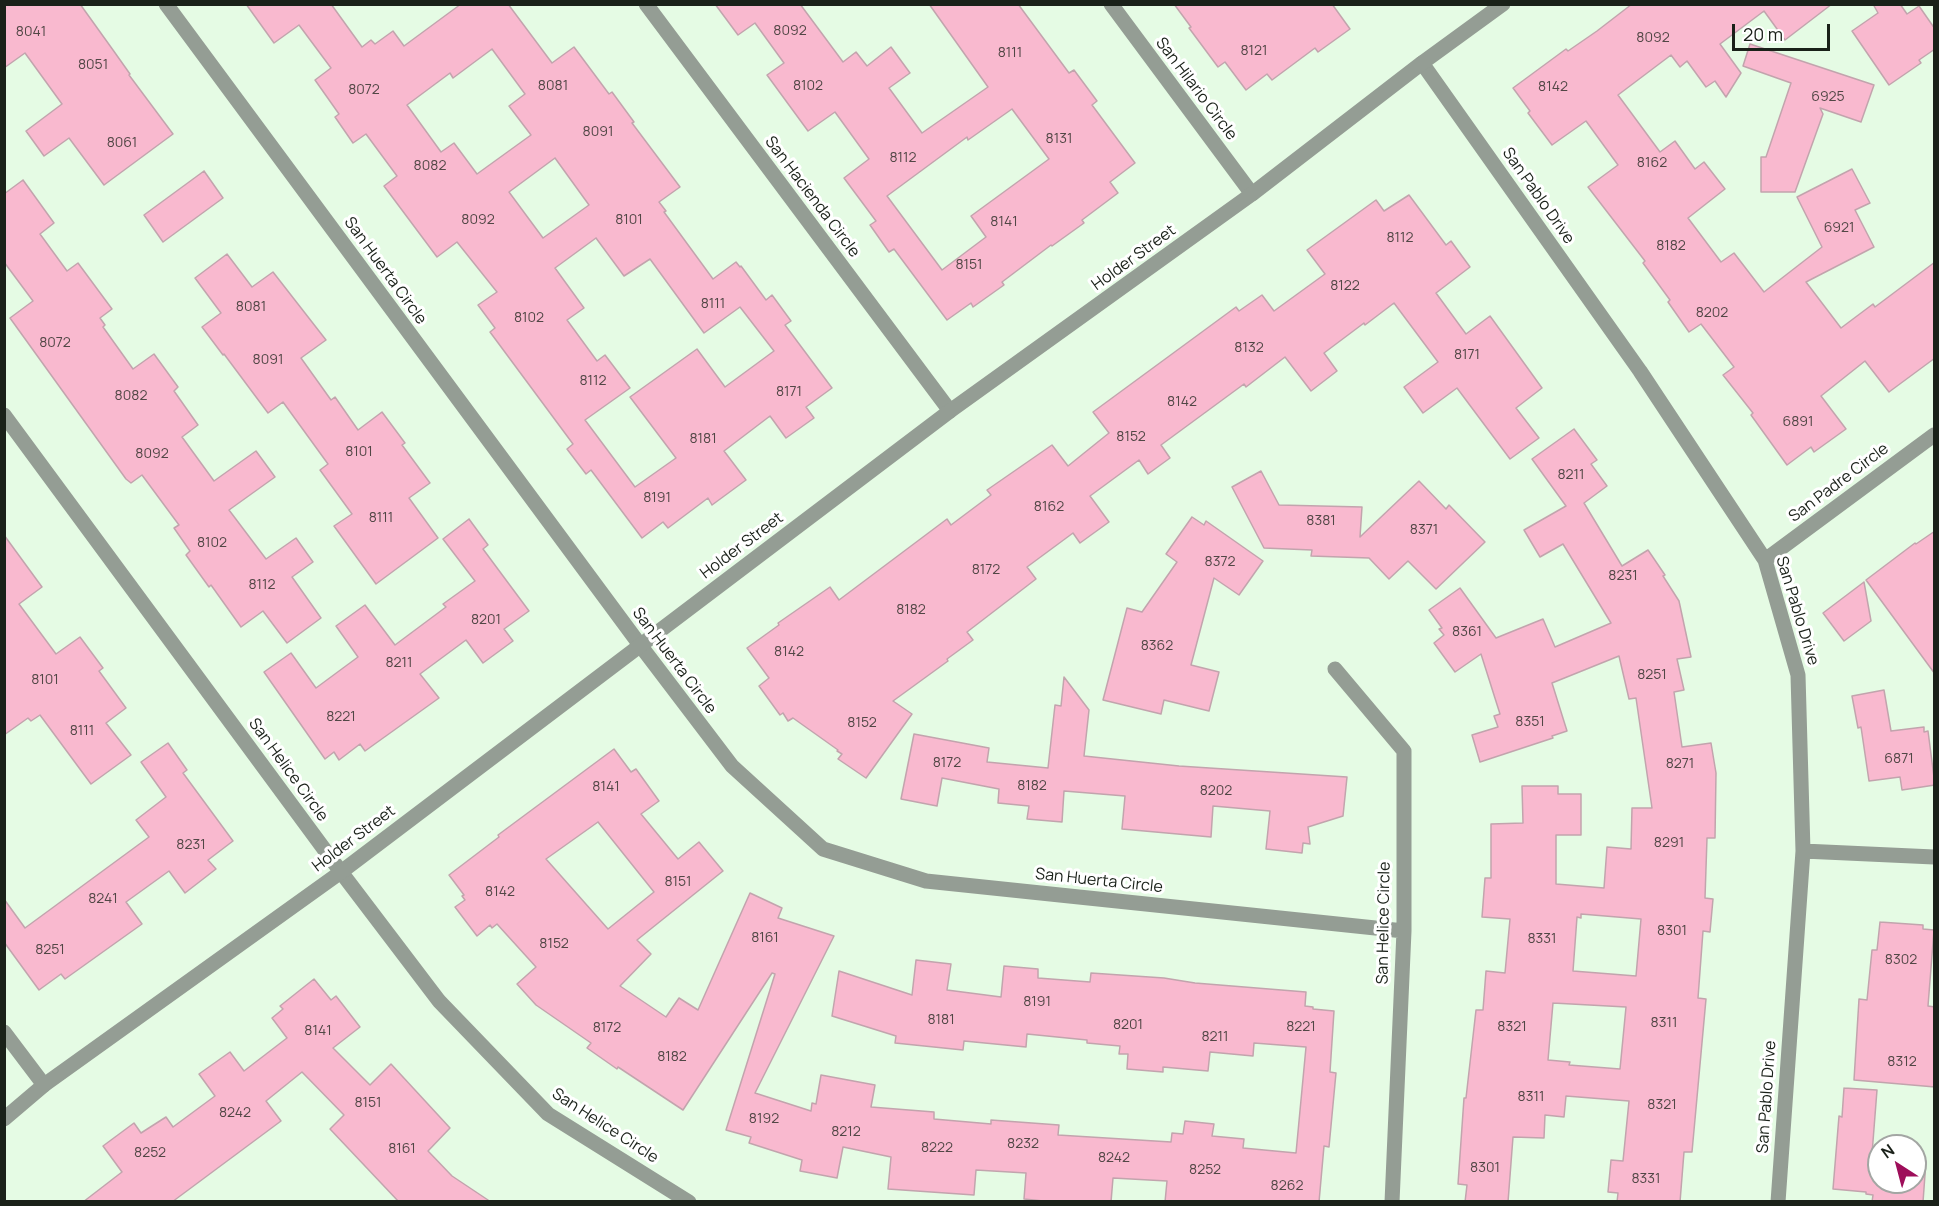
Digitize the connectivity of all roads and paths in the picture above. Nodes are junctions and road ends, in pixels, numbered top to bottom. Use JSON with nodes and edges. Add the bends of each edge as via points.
{"nodes":[{"id":1,"x":166,"y":4,"type":"edge"},
{"id":2,"x":646,"y":4,"type":"edge"},
{"id":3,"x":1111,"y":4,"type":"edge"},
{"id":4,"x":1503,"y":4,"type":"edge"},
{"id":5,"x":1422,"y":63,"type":"junction"},
{"id":6,"x":1252,"y":194,"type":"junction"},
{"id":7,"x":950,"y":411,"type":"junction"},
{"id":8,"x":4,"y":414,"type":"edge"},
{"id":9,"x":1935,"y":435,"type":"edge"},
{"id":10,"x":1765,"y":560,"type":"junction"},
{"id":11,"x":640,"y":645,"type":"junction"},
{"id":12,"x":1335,"y":669,"type":"dead end"},
{"id":13,"x":1803,"y":851,"type":"junction"},
{"id":14,"x":1935,"y":857,"type":"edge"},
{"id":15,"x":341,"y":872,"type":"junction"},
{"id":16,"x":1404,"y":931,"type":"junction"},
{"id":17,"x":4,"y":1032,"type":"edge"},
{"id":18,"x":44,"y":1084,"type":"junction"},
{"id":19,"x":4,"y":1119,"type":"edge"},
{"id":20,"x":689,"y":1202,"type":"edge"},
{"id":21,"x":1392,"y":1202,"type":"edge"},
{"id":22,"x":1778,"y":1202,"type":"edge"}],
"edges":[{"from":1,"to":11,"type":"street","name":"San Huerta Circle"},
{"from":2,"to":7,"type":"street","name":"San Hacienda Circle"},
{"from":3,"to":6,"type":"street","name":"San Hilario Circle"},
{"from":4,"to":5,"type":"street","name":"Holder Street"},
{"from":5,"to":6,"type":"street","name":"Holder Street"},
{"from":5,"to":10,"type":"street","name":"San Pablo Drive","via":[[1640,371]]},
{"from":6,"to":7,"type":"street","name":"Holder Street"},
{"from":7,"to":11,"type":"street","name":"Holder Street"},
{"from":8,"to":15,"type":"street","name":"San Helice Circle"},
{"from":9,"to":10,"type":"street","name":"San Padre Circle"},
{"from":10,"to":13,"type":"street","name":"San Pablo Drive","via":[[1798,675]]},
{"from":11,"to":15,"type":"street","name":"Holder Street"},
{"from":11,"to":16,"type":"street","name":"San Huerta Circle","via":[[732,766],[823,849],[926,881]]},
{"from":12,"to":16,"type":"street","name":"San Helice Circle","via":[[1404,751]]},
{"from":13,"to":14,"type":"street"},
{"from":13,"to":22,"type":"street","name":"San Pablo Drive"},
{"from":15,"to":18,"type":"street","name":"Holder Street"},
{"from":15,"to":20,"type":"street","name":"San Helice Circle","via":[[439,1001],[548,1114]]},
{"from":16,"to":21,"type":"street","name":"San Helice Circle"},
{"from":17,"to":18,"type":"street"},
{"from":18,"to":19,"type":"street","name":"Holder Street"}]}
